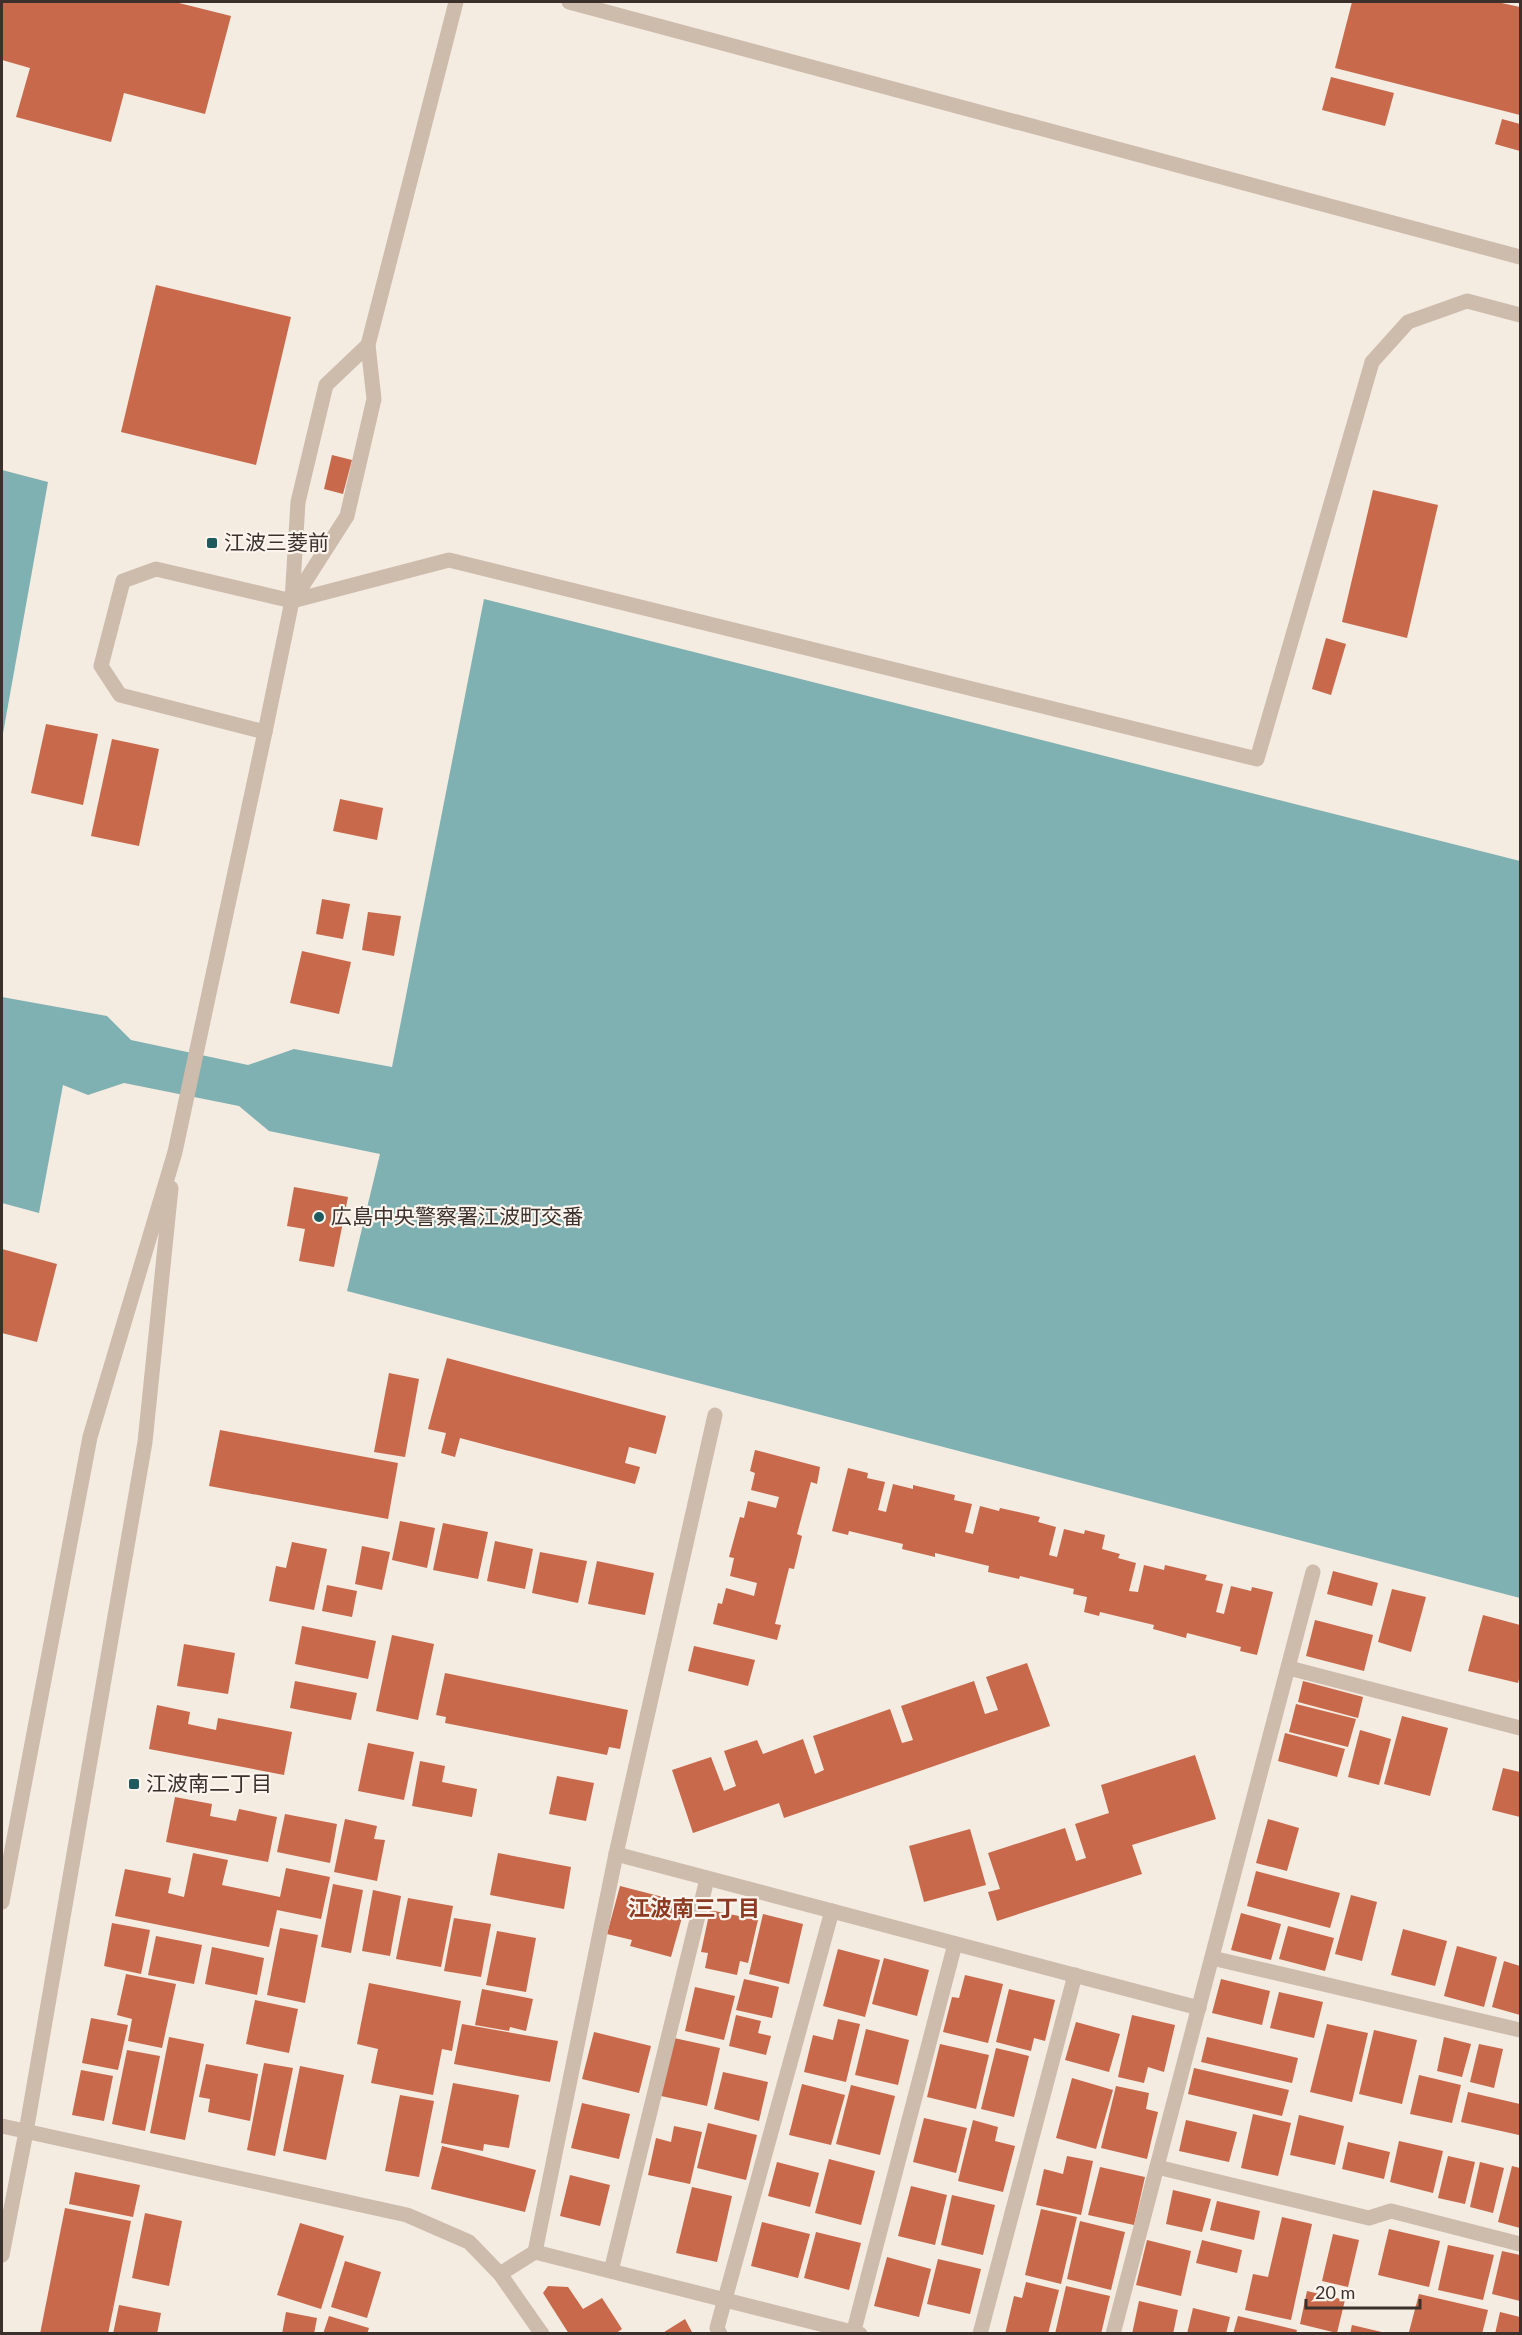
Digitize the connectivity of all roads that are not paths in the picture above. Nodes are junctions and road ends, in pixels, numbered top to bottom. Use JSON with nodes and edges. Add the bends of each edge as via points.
{"nodes":[{"id":1,"x":456,"y":2,"type":"edge"},
{"id":2,"x":569,"y":2,"type":"edge"},
{"id":3,"x":1521,"y":257,"type":"edge"},
{"id":4,"x":1521,"y":315,"type":"edge"},
{"id":5,"x":368,"y":345,"type":"junction"},
{"id":6,"x":292,"y":601,"type":"junction"},
{"id":7,"x":265,"y":732,"type":"junction"},
{"id":8,"x":175,"y":1152,"type":"junction"},
{"id":9,"x":716,"y":1415,"type":"dead end"},
{"id":10,"x":1313,"y":1572,"type":"dead end"},
{"id":11,"x":1288,"y":1668,"type":"junction"},
{"id":12,"x":1521,"y":1728,"type":"edge"},
{"id":13,"x":615,"y":1854,"type":"junction"},
{"id":14,"x":707,"y":1878,"type":"junction"},
{"id":15,"x":2,"y":1902,"type":"edge"},
{"id":16,"x":831,"y":1911,"type":"junction"},
{"id":17,"x":955,"y":1944,"type":"junction"},
{"id":18,"x":1212,"y":1958,"type":"junction"},
{"id":19,"x":1075,"y":1975,"type":"junction"},
{"id":20,"x":1198,"y":2008,"type":"junction"},
{"id":21,"x":1521,"y":2030,"type":"edge"},
{"id":22,"x":2,"y":2126,"type":"edge"},
{"id":23,"x":26,"y":2132,"type":"junction"},
{"id":24,"x":1157,"y":2167,"type":"junction"},
{"id":25,"x":1521,"y":2244,"type":"edge"},
{"id":26,"x":535,"y":2252,"type":"junction"},
{"id":27,"x":2,"y":2255,"type":"edge"},
{"id":28,"x":611,"y":2271,"type":"junction"},
{"id":29,"x":500,"y":2274,"type":"junction"},
{"id":30,"x":725,"y":2299,"type":"junction"},
{"id":31,"x":855,"y":2333,"type":"edge"},
{"id":32,"x":542,"y":2334,"type":"edge"},
{"id":33,"x":720,"y":2334,"type":"edge"},
{"id":34,"x":980,"y":2334,"type":"edge"},
{"id":35,"x":1113,"y":2334,"type":"edge"}],
"edges":[{"from":1,"to":5,"type":"street"},
{"from":2,"to":3,"type":"street"},
{"from":4,"to":6,"type":"street","via":[[1467,302],[1408,322],[1372,362],[1257,759],[449,560]]},
{"from":5,"to":6,"type":"street","via":[[374,399],[346,516]]},
{"from":5,"to":6,"type":"street","via":[[326,385],[298,502]]},
{"from":6,"to":7,"type":"street"},
{"from":6,"to":7,"type":"street","via":[[156,569],[123,581],[101,666],[120,695]]},
{"from":7,"to":8,"type":"street"},
{"from":8,"to":15,"type":"street","via":[[90,1437]]},
{"from":8,"to":23,"type":"street","via":[[145,1442]]},
{"from":9,"to":13,"type":"street"},
{"from":10,"to":11,"type":"street"},
{"from":11,"to":12,"type":"street"},
{"from":11,"to":18,"type":"street"},
{"from":13,"to":14,"type":"street"},
{"from":13,"to":26,"type":"street"},
{"from":14,"to":16,"type":"street"},
{"from":14,"to":28,"type":"street"},
{"from":16,"to":17,"type":"street"},
{"from":16,"to":30,"type":"street"},
{"from":17,"to":19,"type":"street"},
{"from":17,"to":31,"type":"street"},
{"from":18,"to":20,"type":"street"},
{"from":18,"to":21,"type":"street"},
{"from":19,"to":20,"type":"street"},
{"from":19,"to":34,"type":"street"},
{"from":20,"to":24,"type":"street"},
{"from":22,"to":23,"type":"street"},
{"from":23,"to":27,"type":"street"},
{"from":23,"to":29,"type":"street","via":[[407,2216],[469,2242]]},
{"from":24,"to":25,"type":"street","via":[[1369,2218],[1391,2211]]},
{"from":24,"to":35,"type":"street"},
{"from":26,"to":28,"type":"street"},
{"from":26,"to":29,"type":"street"},
{"from":28,"to":30,"type":"street"},
{"from":29,"to":32,"type":"street"},
{"from":30,"to":31,"type":"street"},
{"from":30,"to":33,"type":"street","via":[[717,2328]]}]}
